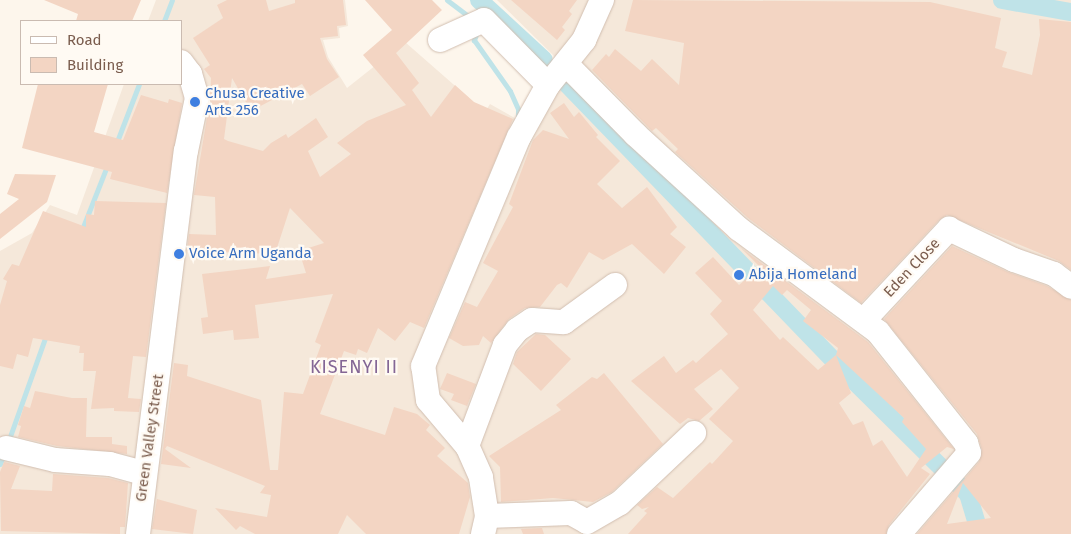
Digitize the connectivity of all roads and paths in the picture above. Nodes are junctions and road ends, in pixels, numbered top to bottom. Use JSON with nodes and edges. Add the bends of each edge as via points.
{"nodes":[{"id":1,"x":602,"y":0,"type":"edge"},
{"id":2,"x":440,"y":40,"type":"dead end"},
{"id":3,"x":182,"y":63,"type":"edge"},
{"id":4,"x":567,"y":65,"type":"junction"},
{"id":5,"x":548,"y":85,"type":"junction"},
{"id":6,"x":614,"y":285,"type":"dead end"},
{"id":7,"x":1071,"y":287,"type":"edge"},
{"id":8,"x":864,"y":320,"type":"junction"},
{"id":9,"x":694,"y":433,"type":"dead end"},
{"id":10,"x":467,"y":446,"type":"junction"},
{"id":11,"x":6,"y":448,"type":"dead end"},
{"id":12,"x":143,"y":473,"type":"junction"},
{"id":13,"x":485,"y":525,"type":"edge"},
{"id":14,"x":138,"y":534,"type":"edge"},
{"id":15,"x":899,"y":534,"type":"edge"}],
"edges":[{"from":1,"to":4,"type":"street","via":[[584,40]]},
{"from":2,"to":5,"type":"street","via":[[476,24]]},
{"from":3,"to":12,"type":"street","name":"Green Valley Street","via":[[190,74],[197,98],[186,151]]},
{"from":4,"to":5,"type":"street"},
{"from":4,"to":8,"type":"street","via":[[636,135],[739,229]]},
{"from":5,"to":10,"type":"street","via":[[519,137],[424,366],[428,400]]},
{"from":6,"to":10,"type":"street","via":[[564,322],[532,320],[517,330],[505,345]]},
{"from":7,"to":8,"type":"street","name":"Eden Close","via":[[1054,274],[1014,260],[948,229]]},
{"from":8,"to":15,"type":"street","via":[[878,332],[966,442],[969,453]]},
{"from":9,"to":13,"type":"street","via":[[620,504],[587,522],[571,513]]},
{"from":10,"to":13,"type":"street","via":[[481,477]]},
{"from":11,"to":12,"type":"street","via":[[39,457],[110,464]]},
{"from":12,"to":14,"type":"street","name":"Green Valley Street"}]}
